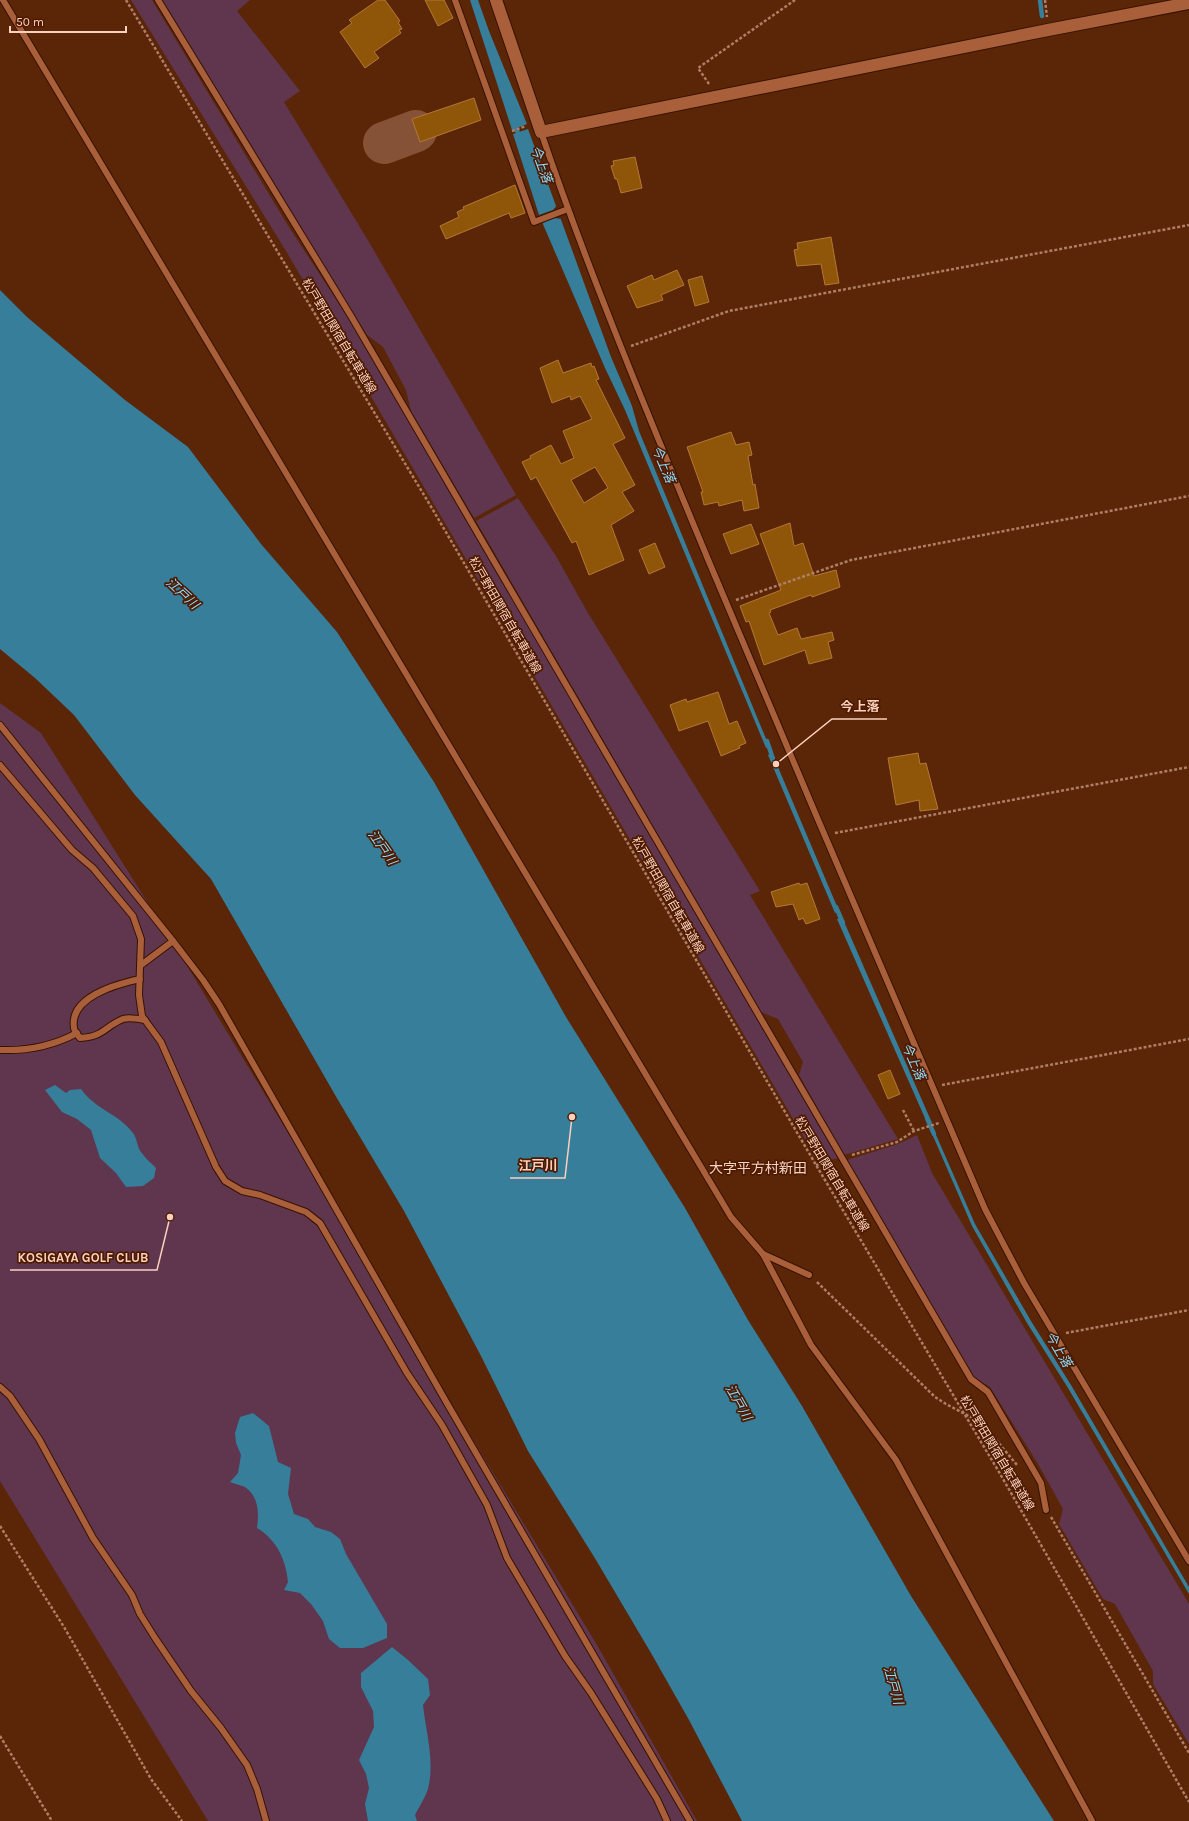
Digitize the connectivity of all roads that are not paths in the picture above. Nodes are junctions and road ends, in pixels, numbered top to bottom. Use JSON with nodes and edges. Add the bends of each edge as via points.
{"nodes":[{"id":1,"x":3,"y":0,"type":"edge"},
{"id":2,"x":158,"y":0,"type":"edge"},
{"id":3,"x":455,"y":0,"type":"edge"},
{"id":4,"x":496,"y":0,"type":"edge"},
{"id":5,"x":1189,"y":3,"type":"edge"},
{"id":6,"x":540,"y":127,"type":"junction"},
{"id":7,"x":566,"y":210,"type":"junction"},
{"id":8,"x":0,"y":725,"type":"edge"},
{"id":9,"x":0,"y":765,"type":"edge"},
{"id":10,"x":173,"y":941,"type":"junction"},
{"id":11,"x":141,"y":965,"type":"junction"},
{"id":12,"x":140,"y":979,"type":"junction"},
{"id":13,"x":145,"y":1020,"type":"junction"},
{"id":14,"x":77,"y":1034,"type":"junction"},
{"id":15,"x":0,"y":1050,"type":"edge"},
{"id":16,"x":763,"y":1254,"type":"junction"},
{"id":17,"x":809,"y":1275,"type":"road end"},
{"id":18,"x":0,"y":1387,"type":"edge"},
{"id":19,"x":1046,"y":1510,"type":"road end"},
{"id":20,"x":1189,"y":1561,"type":"edge"},
{"id":21,"x":266,"y":1821,"type":"edge"},
{"id":22,"x":667,"y":1821,"type":"edge"},
{"id":23,"x":690,"y":1821,"type":"edge"},
{"id":24,"x":1092,"y":1821,"type":"edge"}],
"edges":[{"from":1,"to":16,"type":"lane","via":[[731,1217]]},
{"from":2,"to":19,"type":"lane","via":[[355,322],[970,1379],[988,1392],[1041,1484]]},
{"from":3,"to":7,"type":"lane","via":[[534,222]]},
{"from":4,"to":6,"type":"street"},
{"from":5,"to":6,"type":"street","via":[[716,96]]},
{"from":6,"to":7,"type":"lane"},
{"from":7,"to":20,"type":"lane","via":[[726,603],[997,1234]]},
{"from":8,"to":10,"type":"lane"},
{"from":9,"to":11,"type":"lane","via":[[72,850],[92,868],[133,916],[141,939]]},
{"from":10,"to":11,"type":"lane"},
{"from":10,"to":23,"type":"lane","via":[[219,1004]]},
{"from":11,"to":12,"type":"lane"},
{"from":12,"to":13,"type":"lane","via":[[139,995]]},
{"from":12,"to":14,"type":"lane","via":[[118,984],[86,998],[74,1016],[74,1029]]},
{"from":13,"to":14,"type":"lane","via":[[124,1019],[92,1038],[80,1038]]},
{"from":13,"to":22,"type":"lane","via":[[161,1042],[216,1166],[226,1181],[242,1191],[306,1212],[320,1222],[487,1504],[507,1558],[565,1656],[657,1799]]},
{"from":14,"to":15,"type":"lane","via":[[61,1042],[39,1047]]},
{"from":16,"to":17,"type":"lane"},
{"from":16,"to":24,"type":"lane","via":[[812,1345],[896,1460]]},
{"from":18,"to":21,"type":"lane","via":[[10,1396],[39,1439],[93,1538],[132,1595],[140,1614],[160,1645],[247,1765]]}]}
